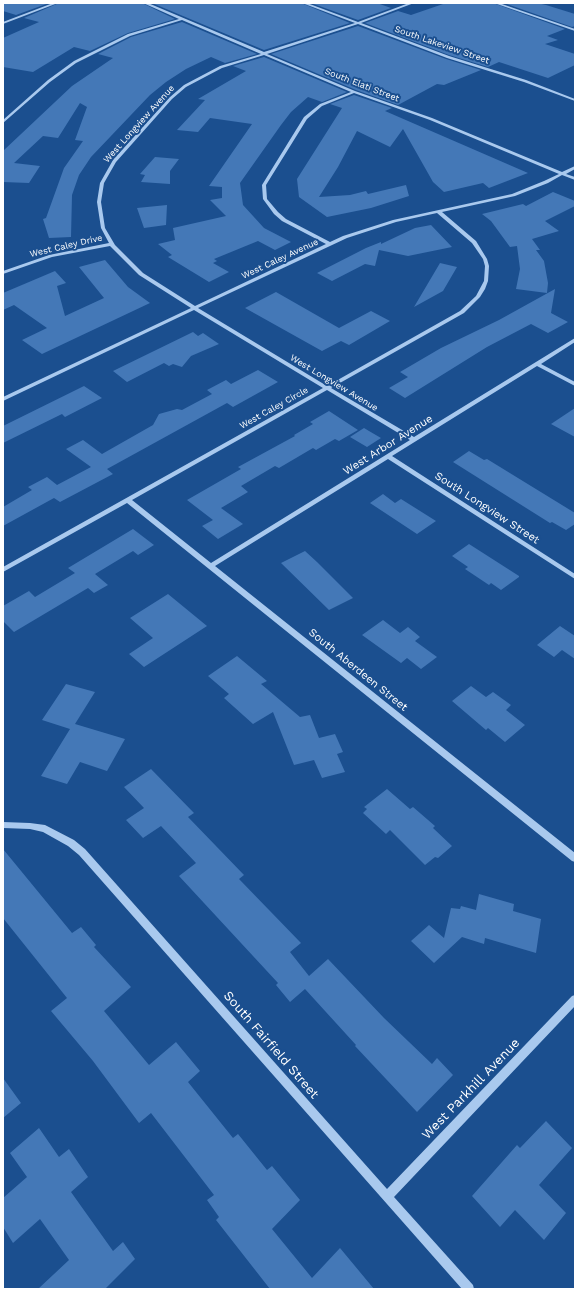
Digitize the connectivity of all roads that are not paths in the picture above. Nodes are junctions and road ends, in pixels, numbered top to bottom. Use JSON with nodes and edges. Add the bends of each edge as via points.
{"nodes":[{"id":1,"x":56,"y":3,"type":"edge"},
{"id":2,"x":145,"y":3,"type":"edge"},
{"id":3,"x":304,"y":3,"type":"edge"},
{"id":4,"x":412,"y":3,"type":"edge"},
{"id":5,"x":496,"y":3,"type":"edge"},
{"id":6,"x":181,"y":19,"type":"junction"},
{"id":7,"x":3,"y":23,"type":"edge"},
{"id":8,"x":358,"y":24,"type":"junction"},
{"id":9,"x":575,"y":30,"type":"edge"},
{"id":10,"x":262,"y":54,"type":"junction"},
{"id":11,"x":354,"y":92,"type":"junction"},
{"id":12,"x":575,"y":100,"type":"edge"},
{"id":13,"x":3,"y":122,"type":"edge"},
{"id":14,"x":575,"y":167,"type":"edge"},
{"id":15,"x":561,"y":174,"type":"junction"},
{"id":16,"x":575,"y":180,"type":"edge"},
{"id":17,"x":439,"y":212,"type":"junction"},
{"id":18,"x":111,"y":244,"type":"junction"},
{"id":19,"x":329,"y":244,"type":"junction"},
{"id":20,"x":3,"y":273,"type":"edge"},
{"id":21,"x":194,"y":308,"type":"junction"},
{"id":22,"x":575,"y":340,"type":"edge"},
{"id":23,"x":537,"y":364,"type":"junction"},
{"id":24,"x":575,"y":384,"type":"edge"},
{"id":25,"x":328,"y":388,"type":"junction"},
{"id":26,"x":3,"y":399,"type":"edge"},
{"id":27,"x":414,"y":440,"type":"junction"},
{"id":28,"x":388,"y":456,"type":"junction"},
{"id":29,"x":128,"y":500,"type":"junction"},
{"id":30,"x":211,"y":566,"type":"junction"},
{"id":31,"x":3,"y":570,"type":"edge"},
{"id":32,"x":575,"y":577,"type":"edge"},
{"id":33,"x":3,"y":825,"type":"edge"},
{"id":34,"x":575,"y":858,"type":"edge"},
{"id":35,"x":575,"y":999,"type":"edge"},
{"id":36,"x":386,"y":1196,"type":"junction"},
{"id":37,"x":469,"y":1289,"type":"edge"}],
"edges":[{"from":1,"to":7,"type":"street"},
{"from":2,"to":6,"type":"street","name":"South Elati Street"},
{"from":3,"to":8,"type":"street","name":"South Lakeview Street"},
{"from":4,"to":8,"type":"street","name":"West Longview Avenue"},
{"from":5,"to":9,"type":"street"},
{"from":6,"to":10,"type":"street","name":"South Elati Street"},
{"from":6,"to":13,"type":"street","via":[[129,36],[75,62],[49,81]]},
{"from":8,"to":10,"type":"street","name":"West Longview Avenue"},
{"from":8,"to":12,"type":"street","name":"South Lakeview Street","via":[[448,57],[525,80]]},
{"from":10,"to":11,"type":"street","name":"South Elati Street"},
{"from":10,"to":18,"type":"street","name":"West Longview Avenue","via":[[221,66],[186,86],[171,98],[114,162],[102,183],[99,202],[103,228]]},
{"from":11,"to":15,"type":"street","name":"South Elati Street","via":[[431,119]]},
{"from":11,"to":19,"type":"street","via":[[321,105],[305,118],[264,185],[265,199],[271,209],[284,220]]},
{"from":14,"to":15,"type":"street","name":"West Caley Avenue"},
{"from":15,"to":16,"type":"street","name":"South Elati Street"},
{"from":15,"to":17,"type":"street","name":"West Caley Avenue","via":[[513,195]]},
{"from":17,"to":19,"type":"street","name":"West Caley Avenue","via":[[370,228]]},
{"from":17,"to":25,"type":"street","name":"West Caley Circle","via":[[474,242],[485,259],[486,281],[478,297],[462,312]]},
{"from":18,"to":20,"type":"street","name":"West Caley Drive","via":[[51,256]]},
{"from":18,"to":21,"type":"street","name":"West Longview Avenue","via":[[141,274]]},
{"from":19,"to":21,"type":"street","name":"West Caley Avenue"},
{"from":21,"to":25,"type":"street","name":"West Longview Avenue"},
{"from":21,"to":26,"type":"street","name":"West Caley Avenue"},
{"from":22,"to":23,"type":"street","name":"West Arbor Avenue"},
{"from":23,"to":24,"type":"street"},
{"from":23,"to":27,"type":"street","name":"West Arbor Avenue"},
{"from":25,"to":27,"type":"street","name":"West Longview Avenue"},
{"from":25,"to":29,"type":"street","name":"West Caley Circle"},
{"from":27,"to":28,"type":"street","name":"West Arbor Avenue"},
{"from":28,"to":30,"type":"street","name":"West Arbor Avenue"},
{"from":28,"to":32,"type":"street","name":"South Longview Street"},
{"from":29,"to":30,"type":"street","name":"South Aberdeen Street"},
{"from":29,"to":31,"type":"street","name":"West Caley Circle"},
{"from":30,"to":34,"type":"street","name":"South Aberdeen Street"},
{"from":33,"to":36,"type":"street","name":"South Fairfield Street","via":[[45,829],[82,852]]},
{"from":35,"to":36,"type":"street","name":"West Parkhill Avenue"},
{"from":36,"to":37,"type":"street","name":"South Fairfield Street"}]}
